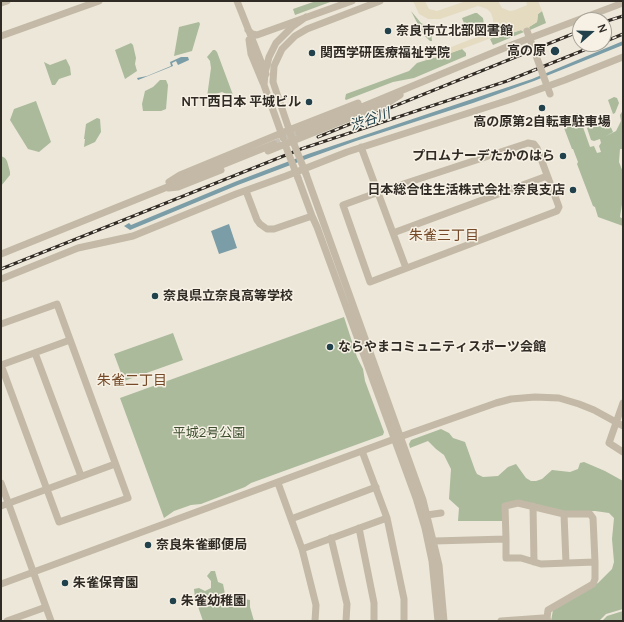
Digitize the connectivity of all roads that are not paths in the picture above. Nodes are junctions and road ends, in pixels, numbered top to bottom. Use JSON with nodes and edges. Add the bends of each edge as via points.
{"nodes":[{"id":1,"x":7,"y":1,"type":"edge"},
{"id":2,"x":76,"y":1,"type":"edge"},
{"id":3,"x":99,"y":1,"type":"edge"},
{"id":4,"x":237,"y":1,"type":"edge"},
{"id":5,"x":352,"y":1,"type":"edge"},
{"id":6,"x":380,"y":1,"type":"edge"},
{"id":7,"x":1,"y":3,"type":"edge"},
{"id":8,"x":623,"y":3,"type":"edge"},
{"id":9,"x":79,"y":8,"type":"junction"},
{"id":10,"x":306,"y":17,"type":"junction"},
{"id":11,"x":248,"y":30,"type":"junction"},
{"id":12,"x":527,"y":31,"type":"dead end"},
{"id":13,"x":1,"y":36,"type":"edge"},
{"id":14,"x":623,"y":56,"type":"edge"},
{"id":15,"x":274,"y":66,"type":"junction"},
{"id":16,"x":256,"y":67,"type":"junction"},
{"id":17,"x":265,"y":73,"type":"junction"},
{"id":18,"x":417,"y":84,"type":"junction"},
{"id":19,"x":274,"y":86,"type":"junction"},
{"id":20,"x":265,"y":89,"type":"junction"},
{"id":21,"x":550,"y":94,"type":"dead end"},
{"id":22,"x":289,"y":130,"type":"junction"},
{"id":23,"x":299,"y":133,"type":"tunnel mouth"},
{"id":24,"x":281,"y":134,"type":"junction"},
{"id":25,"x":294,"y":142,"type":"junction"},
{"id":26,"x":274,"y":144,"type":"tunnel mouth"},
{"id":27,"x":286,"y":146,"type":"junction"},
{"id":28,"x":361,"y":147,"type":"junction"},
{"id":29,"x":548,"y":176,"type":"junction"},
{"id":30,"x":161,"y":189,"type":"junction"},
{"id":31,"x":246,"y":191,"type":"junction"},
{"id":32,"x":379,"y":192,"type":"junction"},
{"id":33,"x":312,"y":216,"type":"junction"},
{"id":34,"x":393,"y":232,"type":"junction"},
{"id":35,"x":1,"y":254,"type":"edge"},
{"id":36,"x":406,"y":268,"type":"junction"},
{"id":37,"x":1,"y":279,"type":"edge"},
{"id":38,"x":1,"y":324,"type":"edge"},
{"id":39,"x":70,"y":340,"type":"junction"},
{"id":40,"x":35,"y":353,"type":"junction"},
{"id":41,"x":1,"y":365,"type":"edge"},
{"id":42,"x":623,"y":403,"type":"edge"},
{"id":43,"x":616,"y":422,"type":"junction"},
{"id":44,"x":623,"y":426,"type":"edge"},
{"id":45,"x":398,"y":438,"type":"junction"},
{"id":46,"x":362,"y":452,"type":"junction"},
{"id":47,"x":623,"y":452,"type":"edge"},
{"id":48,"x":115,"y":464,"type":"junction"},
{"id":49,"x":81,"y":476,"type":"junction"},
{"id":50,"x":1,"y":483,"type":"edge"},
{"id":51,"x":278,"y":483,"type":"junction"},
{"id":52,"x":376,"y":488,"type":"junction"},
{"id":53,"x":46,"y":489,"type":"junction"},
{"id":54,"x":8,"y":503,"type":"junction"},
{"id":55,"x":1,"y":506,"type":"edge"},
{"id":56,"x":533,"y":506,"type":"junction"},
{"id":57,"x":441,"y":513,"type":"dead end"},
{"id":58,"x":427,"y":514,"type":"junction"},
{"id":59,"x":564,"y":514,"type":"junction"},
{"id":60,"x":387,"y":518,"type":"junction"},
{"id":61,"x":291,"y":519,"type":"junction"},
{"id":62,"x":359,"y":528,"type":"junction"},
{"id":63,"x":331,"y":538,"type":"junction"},
{"id":64,"x":506,"y":539,"type":"junction"},
{"id":65,"x":434,"y":541,"type":"junction"},
{"id":66,"x":302,"y":549,"type":"junction"},
{"id":67,"x":534,"y":562,"type":"junction"},
{"id":68,"x":595,"y":562,"type":"junction"},
{"id":69,"x":566,"y":563,"type":"junction"},
{"id":70,"x":33,"y":572,"type":"junction"},
{"id":71,"x":1,"y":584,"type":"edge"},
{"id":72,"x":46,"y":607,"type":"junction"},
{"id":73,"x":18,"y":619,"type":"edge"},
{"id":74,"x":548,"y":620,"type":"edge"},
{"id":75,"x":7,"y":621,"type":"edge"},
{"id":76,"x":51,"y":621,"type":"edge"},
{"id":77,"x":316,"y":621,"type":"edge"},
{"id":78,"x":346,"y":621,"type":"edge"},
{"id":79,"x":374,"y":621,"type":"edge"},
{"id":80,"x":404,"y":621,"type":"edge"},
{"id":81,"x":438,"y":621,"type":"edge"},
{"id":82,"x":444,"y":621,"type":"edge"},
{"id":83,"x":501,"y":621,"type":"edge"},
{"id":84,"x":512,"y":621,"type":"edge"}],
"edges":[{"from":1,"to":7,"type":"street"},
{"from":2,"to":9,"type":"street"},
{"from":3,"to":9,"type":"street"},
{"from":4,"to":11,"type":"street"},
{"from":5,"to":10,"type":"street"},
{"from":6,"to":15,"type":"street","via":[[300,32],[287,42]]},
{"from":8,"to":18,"type":"street"},
{"from":9,"to":13,"type":"street"},
{"from":10,"to":11,"type":"street","via":[[257,35]]},
{"from":10,"to":17,"type":"street","via":[[279,40],[272,51]]},
{"from":11,"to":16,"type":"street","via":[[251,54]]},
{"from":11,"to":17,"type":"street"},
{"from":12,"to":21,"type":"street","bridge":true},
{"from":14,"to":28,"type":"street","via":[[519,96]]},
{"from":15,"to":17,"type":"street"},
{"from":15,"to":19,"type":"street"},
{"from":16,"to":17,"type":"street"},
{"from":16,"to":20,"type":"street"},
{"from":17,"to":19,"type":"street"},
{"from":17,"to":20,"type":"street"},
{"from":18,"to":22,"type":"street","via":[[388,92]]},
{"from":18,"to":23,"type":"street"},
{"from":18,"to":25,"type":"street","via":[[389,102]]},
{"from":19,"to":22,"type":"street"},
{"from":20,"to":24,"type":"street"},
{"from":22,"to":24,"type":"street"},
{"from":22,"to":25,"type":"street"},
{"from":24,"to":27,"type":"street"},
{"from":24,"to":30,"type":"street","via":[[180,175]]},
{"from":25,"to":27,"type":"street"},
{"from":25,"to":45,"type":"street","bridge":true},
{"from":26,"to":30,"type":"street"},
{"from":27,"to":30,"type":"street","via":[[178,187]]},
{"from":27,"to":33,"type":"street","bridge":true},
{"from":28,"to":31,"type":"street"},
{"from":28,"to":32,"type":"street"},
{"from":29,"to":32,"type":"street","via":[[537,148],[534,144],[528,143]]},
{"from":29,"to":34,"type":"street"},
{"from":29,"to":36,"type":"street","via":[[559,207],[556,212]]},
{"from":30,"to":35,"type":"street"},
{"from":31,"to":33,"type":"street","via":[[257,220],[267,229]]},
{"from":31,"to":37,"type":"street","via":[[133,236],[73,250]]},
{"from":32,"to":34,"type":"street"},
{"from":32,"to":36,"type":"street","via":[[343,205],[370,282]]},
{"from":33,"to":45,"type":"street"},
{"from":34,"to":36,"type":"street"},
{"from":38,"to":39,"type":"street","via":[[57,304]]},
{"from":39,"to":40,"type":"street"},
{"from":39,"to":48,"type":"street"},
{"from":40,"to":41,"type":"street"},
{"from":40,"to":49,"type":"street"},
{"from":41,"to":53,"type":"street"},
{"from":42,"to":43,"type":"street"},
{"from":43,"to":44,"type":"street"},
{"from":43,"to":45,"type":"street","via":[[579,404],[559,398],[524,397],[496,403]]},
{"from":43,"to":47,"type":"street","via":[[609,443]]},
{"from":45,"to":46,"type":"street"},
{"from":45,"to":58,"type":"street"},
{"from":45,"to":81,"type":"street","via":[[425,528],[432,561]]},
{"from":46,"to":51,"type":"street"},
{"from":46,"to":52,"type":"street"},
{"from":48,"to":49,"type":"street"},
{"from":48,"to":53,"type":"street","via":[[128,498],[59,522]]},
{"from":49,"to":53,"type":"street"},
{"from":50,"to":54,"type":"street"},
{"from":51,"to":61,"type":"street"},
{"from":51,"to":70,"type":"street"},
{"from":52,"to":60,"type":"street"},
{"from":52,"to":61,"type":"street"},
{"from":53,"to":54,"type":"street"},
{"from":54,"to":55,"type":"street"},
{"from":54,"to":70,"type":"street"},
{"from":56,"to":59,"type":"street"},
{"from":56,"to":64,"type":"street","via":[[518,503],[505,506]]},
{"from":56,"to":67,"type":"street"},
{"from":57,"to":58,"type":"street"},
{"from":58,"to":65,"type":"street"},
{"from":59,"to":68,"type":"street","via":[[590,514],[593,518]]},
{"from":59,"to":69,"type":"street"},
{"from":60,"to":62,"type":"street"},
{"from":60,"to":80,"type":"street","via":[[404,599]]},
{"from":61,"to":66,"type":"street"},
{"from":62,"to":63,"type":"street"},
{"from":62,"to":79,"type":"street","via":[[374,603]]},
{"from":63,"to":66,"type":"street"},
{"from":63,"to":78,"type":"street","via":[[347,604]]},
{"from":64,"to":65,"type":"street"},
{"from":64,"to":67,"type":"street","via":[[506,558],[521,558]]},
{"from":65,"to":82,"type":"street","via":[[440,571]]},
{"from":66,"to":77,"type":"street","via":[[316,605]]},
{"from":67,"to":69,"type":"street"},
{"from":68,"to":69,"type":"street"},
{"from":68,"to":74,"type":"street","via":[[596,580],[593,584],[548,610]]},
{"from":70,"to":71,"type":"street"},
{"from":70,"to":72,"type":"street"},
{"from":72,"to":73,"type":"street"},
{"from":72,"to":76,"type":"street"},
{"from":73,"to":75,"type":"street"},
{"from":74,"to":84,"type":"street"},
{"from":83,"to":84,"type":"street"}]}
